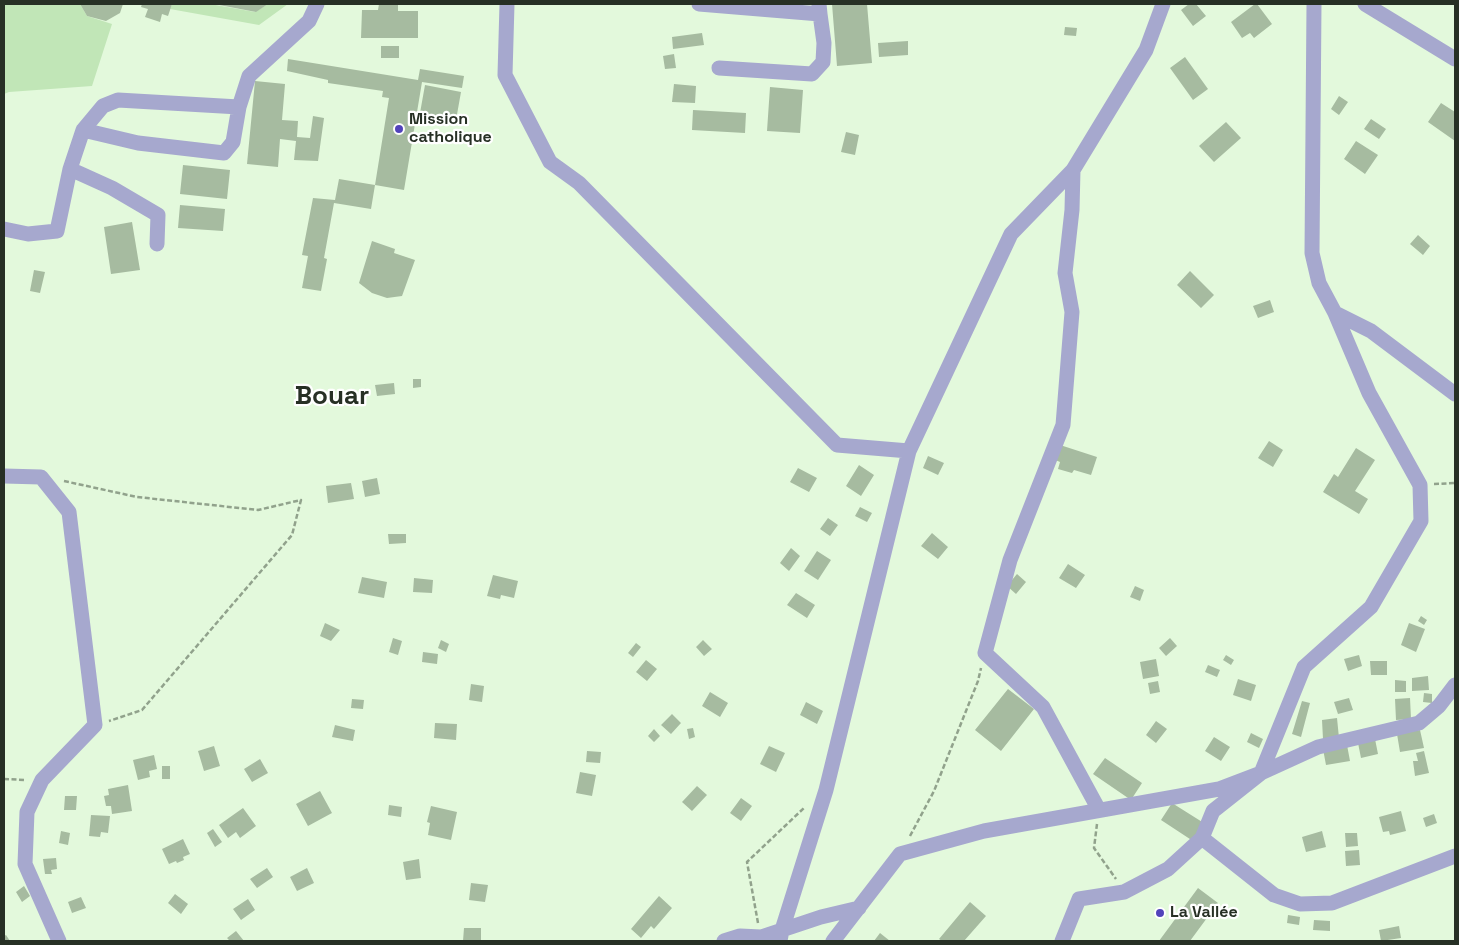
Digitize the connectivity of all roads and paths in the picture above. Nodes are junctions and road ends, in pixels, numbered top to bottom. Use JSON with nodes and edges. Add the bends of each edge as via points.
{"nodes":[{"id":1,"x":317,"y":4,"type":"edge"},
{"id":2,"x":507,"y":4,"type":"edge"},
{"id":3,"x":699,"y":4,"type":"edge"},
{"id":4,"x":1162,"y":4,"type":"edge"},
{"id":5,"x":1314,"y":4,"type":"edge"},
{"id":6,"x":1365,"y":4,"type":"edge"},
{"id":7,"x":820,"y":9,"type":"edge"},
{"id":8,"x":1455,"y":59,"type":"edge"},
{"id":9,"x":719,"y":68,"type":"dead end"},
{"id":10,"x":239,"y":107,"type":"junction"},
{"id":11,"x":83,"y":130,"type":"junction"},
{"id":12,"x":70,"y":169,"type":"junction"},
{"id":13,"x":1073,"y":170,"type":"junction"},
{"id":14,"x":4,"y":229,"type":"edge"},
{"id":15,"x":157,"y":244,"type":"dead end"},
{"id":16,"x":1335,"y":313,"type":"junction"},
{"id":17,"x":1455,"y":394,"type":"edge"},
{"id":18,"x":909,"y":451,"type":"junction"},
{"id":19,"x":4,"y":476,"type":"edge"},
{"id":20,"x":41,"y":476,"type":"junction"},
{"id":21,"x":1455,"y":483,"type":"edge"},
{"id":22,"x":1420,"y":485,"type":"junction"},
{"id":23,"x":985,"y":653,"type":"junction"},
{"id":24,"x":1455,"y":685,"type":"edge"},
{"id":25,"x":95,"y":725,"type":"junction"},
{"id":26,"x":1261,"y":773,"type":"junction"},
{"id":27,"x":807,"y":805,"type":"dead end"},
{"id":28,"x":1099,"y":810,"type":"junction"},
{"id":29,"x":1202,"y":838,"type":"junction"},
{"id":30,"x":900,"y":854,"type":"junction"},
{"id":31,"x":1455,"y":856,"type":"edge"},
{"id":32,"x":1124,"y":892,"type":"junction"},
{"id":33,"x":859,"y":908,"type":"junction"},
{"id":34,"x":781,"y":936,"type":"edge"},
{"id":35,"x":761,"y":938,"type":"junction"},
{"id":36,"x":59,"y":941,"type":"edge"},
{"id":37,"x":724,"y":941,"type":"edge"},
{"id":38,"x":833,"y":941,"type":"edge"},
{"id":39,"x":1062,"y":941,"type":"edge"}],
"edges":[{"from":1,"to":10,"type":"street","via":[[309,21],[249,76]]},
{"from":2,"to":18,"type":"street","via":[[505,76],[550,162],[578,183],[837,445]]},
{"from":3,"to":7,"type":"street"},
{"from":4,"to":13,"type":"street","via":[[1146,50]]},
{"from":5,"to":16,"type":"street","via":[[1312,252],[1319,283]]},
{"from":6,"to":8,"type":"street"},
{"from":7,"to":9,"type":"street","via":[[823,62],[812,74]]},
{"from":10,"to":11,"type":"street","via":[[118,100],[103,106]]},
{"from":10,"to":11,"type":"street","via":[[233,142],[224,153],[138,143]]},
{"from":11,"to":12,"type":"street"},
{"from":12,"to":14,"type":"street","via":[[57,231],[28,234]]},
{"from":12,"to":15,"type":"street","via":[[112,188],[158,215]]},
{"from":13,"to":18,"type":"street","via":[[1011,234]]},
{"from":13,"to":23,"type":"street","via":[[1065,273],[1072,312],[1063,425],[1010,560]]},
{"from":16,"to":17,"type":"street","via":[[1371,331]]},
{"from":16,"to":22,"type":"street","via":[[1369,393]]},
{"from":18,"to":34,"type":"street","via":[[826,790]]},
{"from":19,"to":20,"type":"street"},
{"from":20,"to":25,"type":"street","via":[[69,512]]},
{"from":20,"to":25,"type":"path","via":[[137,497],[258,510],[301,500],[292,535],[142,710]]},
{"from":21,"to":22,"type":"path"},
{"from":22,"to":26,"type":"street","via":[[1421,521],[1371,607],[1304,667]]},
{"from":23,"to":28,"type":"street","via":[[1043,707]]},
{"from":23,"to":30,"type":"path","via":[[978,681],[934,791]]},
{"from":24,"to":26,"type":"street","via":[[1439,706],[1419,723],[1318,747]]},
{"from":25,"to":36,"type":"street","via":[[42,780],[27,812],[25,864]]},
{"from":26,"to":28,"type":"street","via":[[1219,789]]},
{"from":26,"to":29,"type":"street","via":[[1213,811]]},
{"from":27,"to":35,"type":"path","via":[[748,862]]},
{"from":28,"to":30,"type":"street","via":[[984,831]]},
{"from":28,"to":32,"type":"path","via":[[1094,848]]},
{"from":29,"to":31,"type":"street","via":[[1274,895],[1300,904],[1332,903]]},
{"from":29,"to":32,"type":"street","via":[[1168,869]]},
{"from":30,"to":33,"type":"street"},
{"from":32,"to":39,"type":"street","via":[[1080,898]]},
{"from":33,"to":34,"type":"street","via":[[821,917]]},
{"from":33,"to":38,"type":"street"},
{"from":34,"to":35,"type":"street"},
{"from":35,"to":37,"type":"street","via":[[740,936]]}]}
